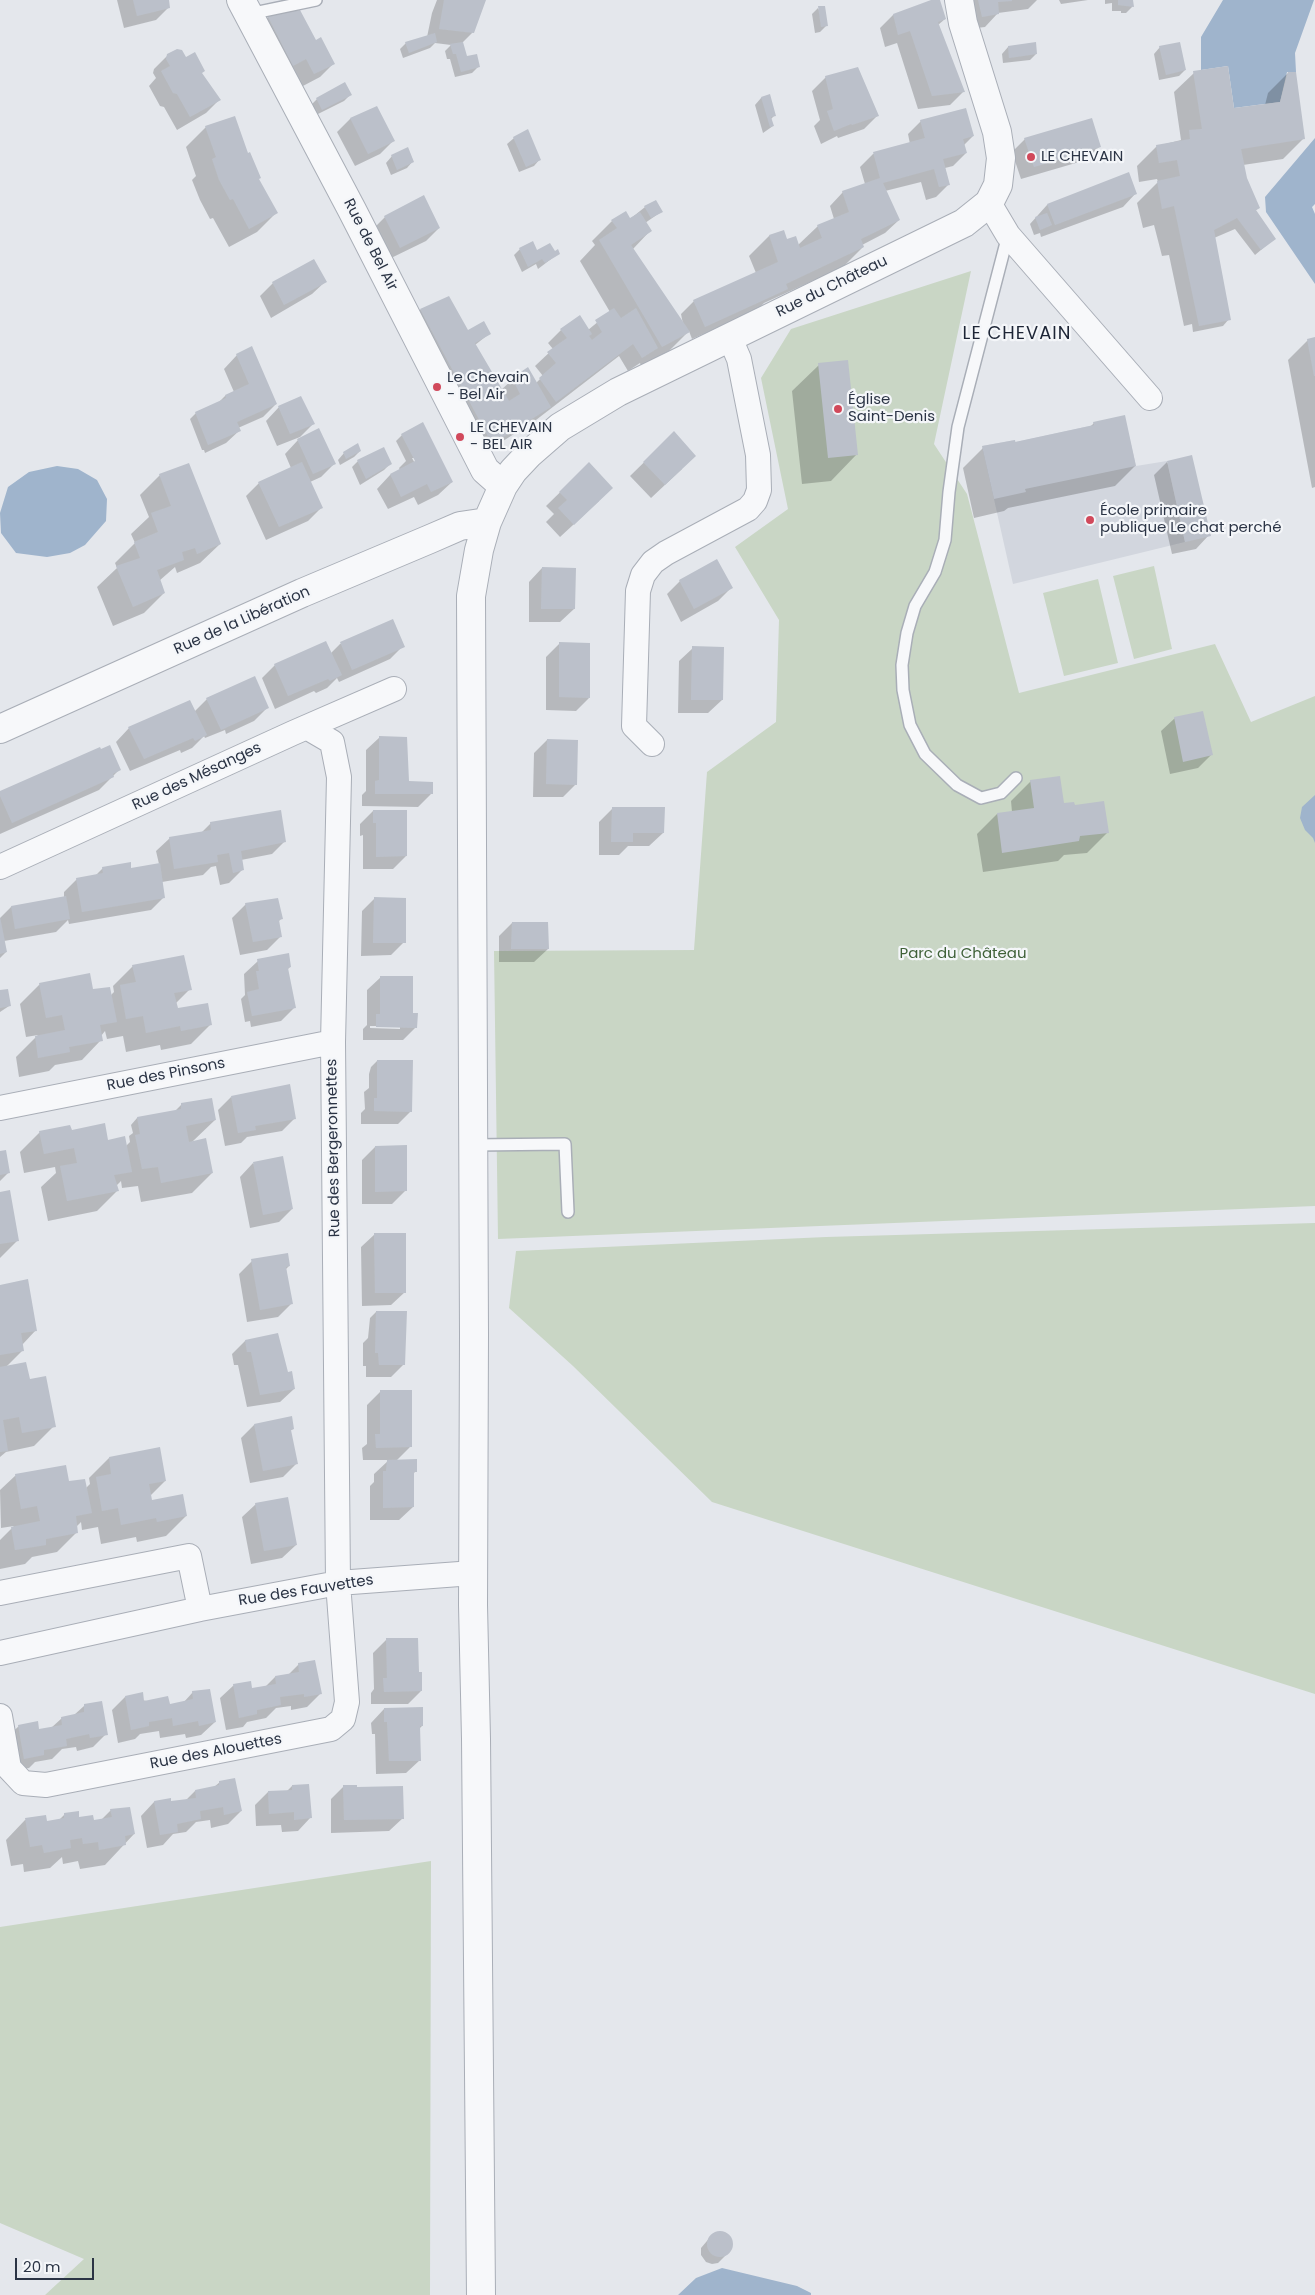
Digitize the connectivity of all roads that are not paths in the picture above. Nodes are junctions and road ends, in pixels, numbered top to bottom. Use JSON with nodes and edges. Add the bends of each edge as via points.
{"nodes":[{"id":1,"x":316,"y":0,"type":"edge"},
{"id":2,"x":959,"y":0,"type":"edge"},
{"id":3,"x":244,"y":7,"type":"edge"},
{"id":4,"x":989,"y":203,"type":"junction"},
{"id":5,"x":1008,"y":235,"type":"junction"},
{"id":6,"x":730,"y":338,"type":"junction"},
{"id":7,"x":1150,"y":398,"type":"dead end"},
{"id":8,"x":502,"y":486,"type":"junction"},
{"id":9,"x":487,"y":522,"type":"junction"},
{"id":10,"x":394,"y":689,"type":"dead end"},
{"id":11,"x":308,"y":728,"type":"junction"},
{"id":12,"x":0,"y":729,"type":"edge"},
{"id":13,"x":652,"y":744,"type":"dead end"},
{"id":14,"x":1016,"y":778,"type":"dead end"},
{"id":15,"x":0,"y":867,"type":"edge"},
{"id":16,"x":333,"y":1042,"type":"junction"},
{"id":17,"x":0,"y":1108,"type":"edge"},
{"id":18,"x":474,"y":1145,"type":"junction"},
{"id":19,"x":568,"y":1212,"type":"dead end"},
{"id":20,"x":473,"y":1573,"type":"junction"},
{"id":21,"x":338,"y":1584,"type":"junction"},
{"id":22,"x":0,"y":1593,"type":"edge"},
{"id":23,"x":200,"y":1609,"type":"junction"},
{"id":24,"x":0,"y":1653,"type":"edge"},
{"id":25,"x":0,"y":1716,"type":"edge"},
{"id":26,"x":480,"y":2295,"type":"edge"}],
"edges":[{"from":1,"to":3,"type":"lane"},
{"from":2,"to":4,"type":"street","name":"Rue du Château","via":[[996,132],[1000,158],[998,185]]},
{"from":3,"to":8,"type":"street","name":"Rue de Bel Air","via":[[485,470]]},
{"from":4,"to":5,"type":"street"},
{"from":4,"to":6,"type":"street","name":"Rue du Château","via":[[964,223]]},
{"from":5,"to":7,"type":"street"},
{"from":5,"to":14,"type":"lane","via":[[958,427],[945,540],[935,572],[915,606],[902,665],[910,725],[925,754],[957,786],[980,798],[1001,793]]},
{"from":6,"to":8,"type":"street","name":"Rue du Château","via":[[618,392],[560,427],[529,454]]},
{"from":6,"to":13,"type":"street","via":[[739,359],[756,445],[759,490],[748,509],[666,553],[643,575],[638,591],[634,726]]},
{"from":8,"to":9,"type":"street","name":"Rue du Château"},
{"from":9,"to":12,"type":"street","name":"Rue de la Libération","via":[[460,526],[412,546]]},
{"from":9,"to":18,"type":"street","name":"Rue du Château","via":[[472,596]]},
{"from":10,"to":11,"type":"street","name":"Rue des Mésanges"},
{"from":11,"to":15,"type":"street","name":"Rue des Mésanges"},
{"from":11,"to":16,"type":"street","name":"Rue des Bergeronnettes","via":[[332,742],[339,777]]},
{"from":16,"to":17,"type":"street","name":"Rue des Pinsons"},
{"from":16,"to":21,"type":"street","name":"Rue des Bergeronnettes"},
{"from":18,"to":19,"type":"lane","via":[[565,1144]]},
{"from":18,"to":20,"type":"street","name":"Rue du Château"},
{"from":20,"to":21,"type":"street","name":"Rue des Fauvettes"},
{"from":20,"to":26,"type":"street","name":"Rue du Château"},
{"from":21,"to":23,"type":"street","name":"Rue des Fauvettes"},
{"from":21,"to":25,"type":"street","name":"Rue des Alouettes","via":[[347,1702],[343,1719],[331,1729],[46,1785],[23,1783],[9,1768]]},
{"from":22,"to":23,"type":"street","via":[[189,1556]]},
{"from":23,"to":24,"type":"street","name":"Rue des Fauvettes"}]}
